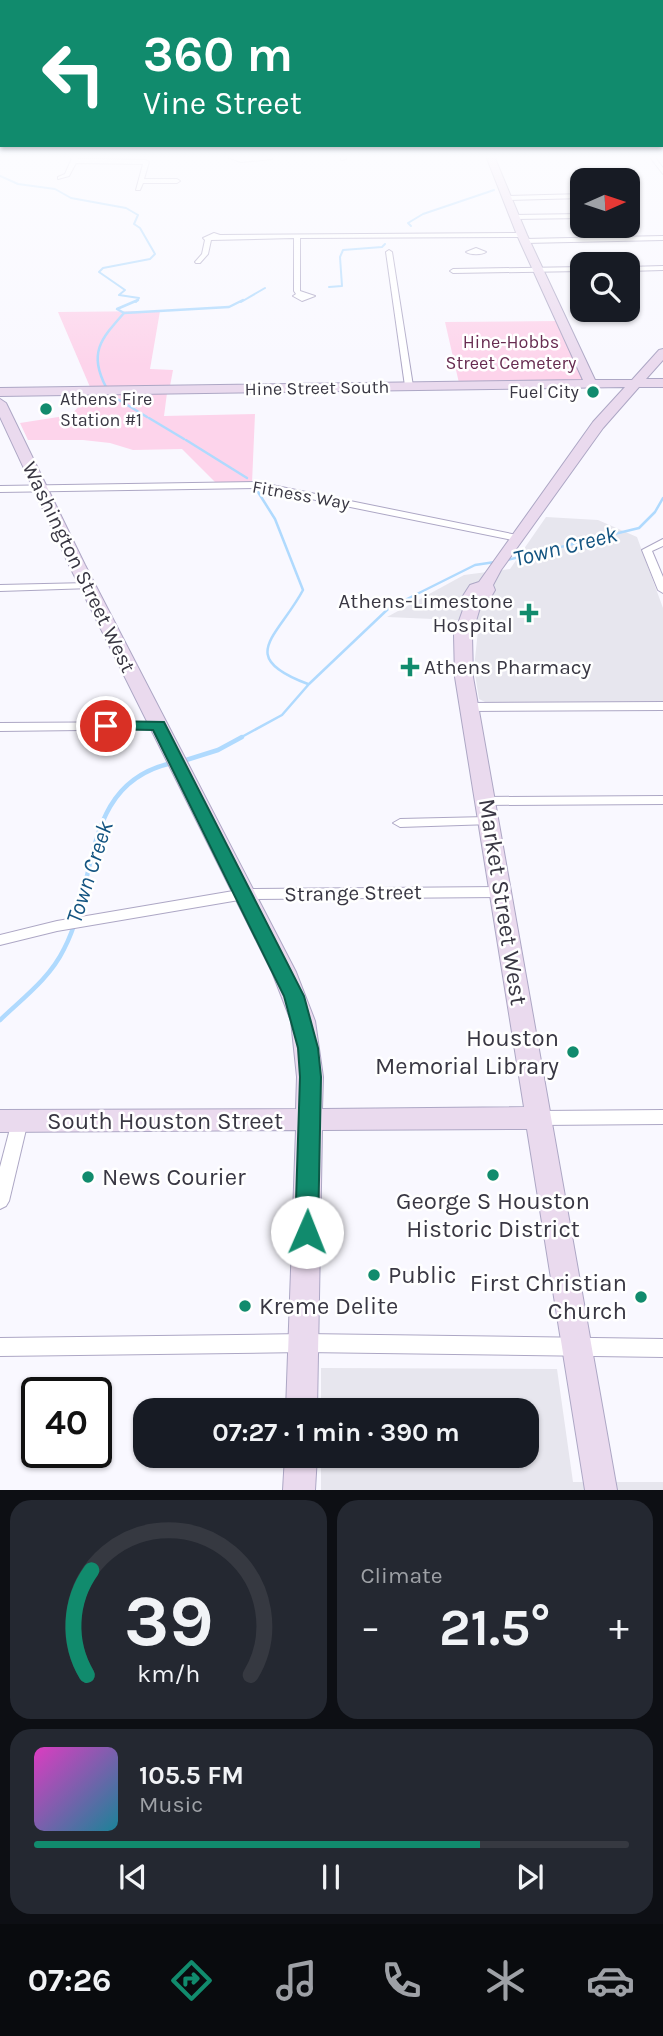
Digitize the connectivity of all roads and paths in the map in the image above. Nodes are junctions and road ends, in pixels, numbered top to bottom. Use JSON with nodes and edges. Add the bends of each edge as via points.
{"nodes":[{"id":1,"x":518,"y":226,"type":"edge"},
{"id":2,"x":297,"y":236,"type":"junction"},
{"id":3,"x":470,"y":236,"type":"junction"},
{"id":4,"x":523,"y":238,"type":"junction"},
{"id":5,"x":663,"y":239,"type":"edge"},
{"id":6,"x":476,"y":250,"type":"dead end"},
{"id":7,"x":389,"y":252,"type":"dead end"},
{"id":8,"x":198,"y":262,"type":"dead end"},
{"id":9,"x":663,"y":268,"type":"edge"},
{"id":10,"x":640,"y":269,"type":"edge"},
{"id":11,"x":539,"y":270,"type":"junction"},
{"id":12,"x":570,"y":270,"type":"edge"},
{"id":13,"x":453,"y":271,"type":"dead end"},
{"id":14,"x":300,"y":294,"type":"dead end"},
{"id":15,"x":663,"y":353,"type":"edge"},
{"id":16,"x":634,"y":383,"type":"junction"},
{"id":17,"x":663,"y":383,"type":"edge"},
{"id":18,"x":591,"y":384,"type":"junction"},
{"id":19,"x":408,"y":386,"type":"junction"},
{"id":20,"x":0,"y":392,"type":"edge"},
{"id":21,"x":0,"y":403,"type":"edge"},
{"id":22,"x":41,"y":488,"type":"junction"},
{"id":23,"x":0,"y":489,"type":"edge"},
{"id":24,"x":663,"y":542,"type":"edge"},
{"id":25,"x":513,"y":543,"type":"junction"},
{"id":26,"x":88,"y":586,"type":"junction"},
{"id":27,"x":0,"y":588,"type":"edge"},
{"id":28,"x":663,"y":590,"type":"edge"},
{"id":29,"x":470,"y":706,"type":"junction"},
{"id":30,"x":663,"y":706,"type":"edge"},
{"id":31,"x":159,"y":726,"type":"junction"},
{"id":32,"x":0,"y":727,"type":"edge"},
{"id":33,"x":662,"y":803,"type":"edge"},
{"id":34,"x":486,"y":811,"type":"junction"},
{"id":35,"x":400,"y":823,"type":"dead end"},
{"id":36,"x":499,"y":892,"type":"junction"},
{"id":37,"x":245,"y":894,"type":"junction"},
{"id":38,"x":0,"y":940,"type":"edge"},
{"id":39,"x":663,"y":1117,"type":"edge"},
{"id":40,"x":540,"y":1118,"type":"junction"},
{"id":41,"x":10,"y":1121,"type":"edge"},
{"id":42,"x":309,"y":1121,"type":"junction"},
{"id":43,"x":0,"y":1201,"type":"edge"},
{"id":44,"x":304,"y":1343,"type":"junction"},
{"id":45,"x":0,"y":1347,"type":"edge"},
{"id":46,"x":663,"y":1348,"type":"edge"},
{"id":47,"x":576,"y":1349,"type":"junction"},
{"id":48,"x":302,"y":1398,"type":"edge"},
{"id":49,"x":300,"y":1468,"type":"edge"},
{"id":50,"x":299,"y":1490,"type":"edge"},
{"id":51,"x":601,"y":1490,"type":"edge"}],
"edges":[{"from":1,"to":4,"type":"street"},
{"from":2,"to":3,"type":"street"},
{"from":2,"to":8,"type":"street","via":[[208,239]]},
{"from":2,"to":14,"type":"street"},
{"from":3,"to":4,"type":"street"},
{"from":3,"to":6,"type":"street"},
{"from":4,"to":5,"type":"street"},
{"from":4,"to":11,"type":"street"},
{"from":7,"to":19,"type":"street"},
{"from":9,"to":10,"type":"street"},
{"from":11,"to":12,"type":"street"},
{"from":11,"to":13,"type":"street"},
{"from":11,"to":18,"type":"street"},
{"from":15,"to":16,"type":"street","name":"Market Street West"},
{"from":16,"to":17,"type":"street","name":"Hine Street South"},
{"from":16,"to":18,"type":"street","name":"Hine Street South"},
{"from":16,"to":25,"type":"street","name":"Market Street West"},
{"from":18,"to":19,"type":"street","name":"Hine Street South"},
{"from":19,"to":20,"type":"street","name":"Hine Street South"},
{"from":21,"to":22,"type":"street","name":"Washington Street West"},
{"from":22,"to":23,"type":"street","name":"Fitness Way"},
{"from":22,"to":25,"type":"street","name":"Fitness Way","via":[[257,485]]},
{"from":22,"to":26,"type":"street","name":"Washington Street West"},
{"from":24,"to":28,"type":"street","via":[[647,550]]},
{"from":25,"to":29,"type":"street","name":"Market Street West","via":[[489,577],[482,600],[473,604],[463,635]]},
{"from":26,"to":27,"type":"street"},
{"from":26,"to":31,"type":"street","name":"Washington Street West"},
{"from":29,"to":30,"type":"street"},
{"from":29,"to":34,"type":"street","name":"Market Street West"},
{"from":31,"to":32,"type":"street"},
{"from":31,"to":37,"type":"street","name":"Washington Street West"},
{"from":33,"to":34,"type":"street"},
{"from":34,"to":35,"type":"street"},
{"from":34,"to":36,"type":"street","name":"Market Street West"},
{"from":36,"to":37,"type":"street","name":"Strange Street"},
{"from":36,"to":40,"type":"street","name":"Market Street West"},
{"from":37,"to":38,"type":"street","name":"Strange Street"},
{"from":37,"to":42,"type":"street","name":"Washington Street West","via":[[303,1021],[310,1077]]},
{"from":39,"to":40,"type":"street"},
{"from":40,"to":42,"type":"street","name":"South Houston Street"},
{"from":40,"to":47,"type":"street","name":"Market Street West"},
{"from":41,"to":42,"type":"street","name":"South Houston Street"},
{"from":41,"to":43,"type":"street"},
{"from":42,"to":44,"type":"street","name":"Washington Street West"},
{"from":44,"to":45,"type":"street"},
{"from":44,"to":47,"type":"street"},
{"from":44,"to":48,"type":"street","name":"Washington Street West"},
{"from":46,"to":47,"type":"street"},
{"from":47,"to":51,"type":"street","name":"Market Street West"},
{"from":49,"to":50,"type":"street"}]}
